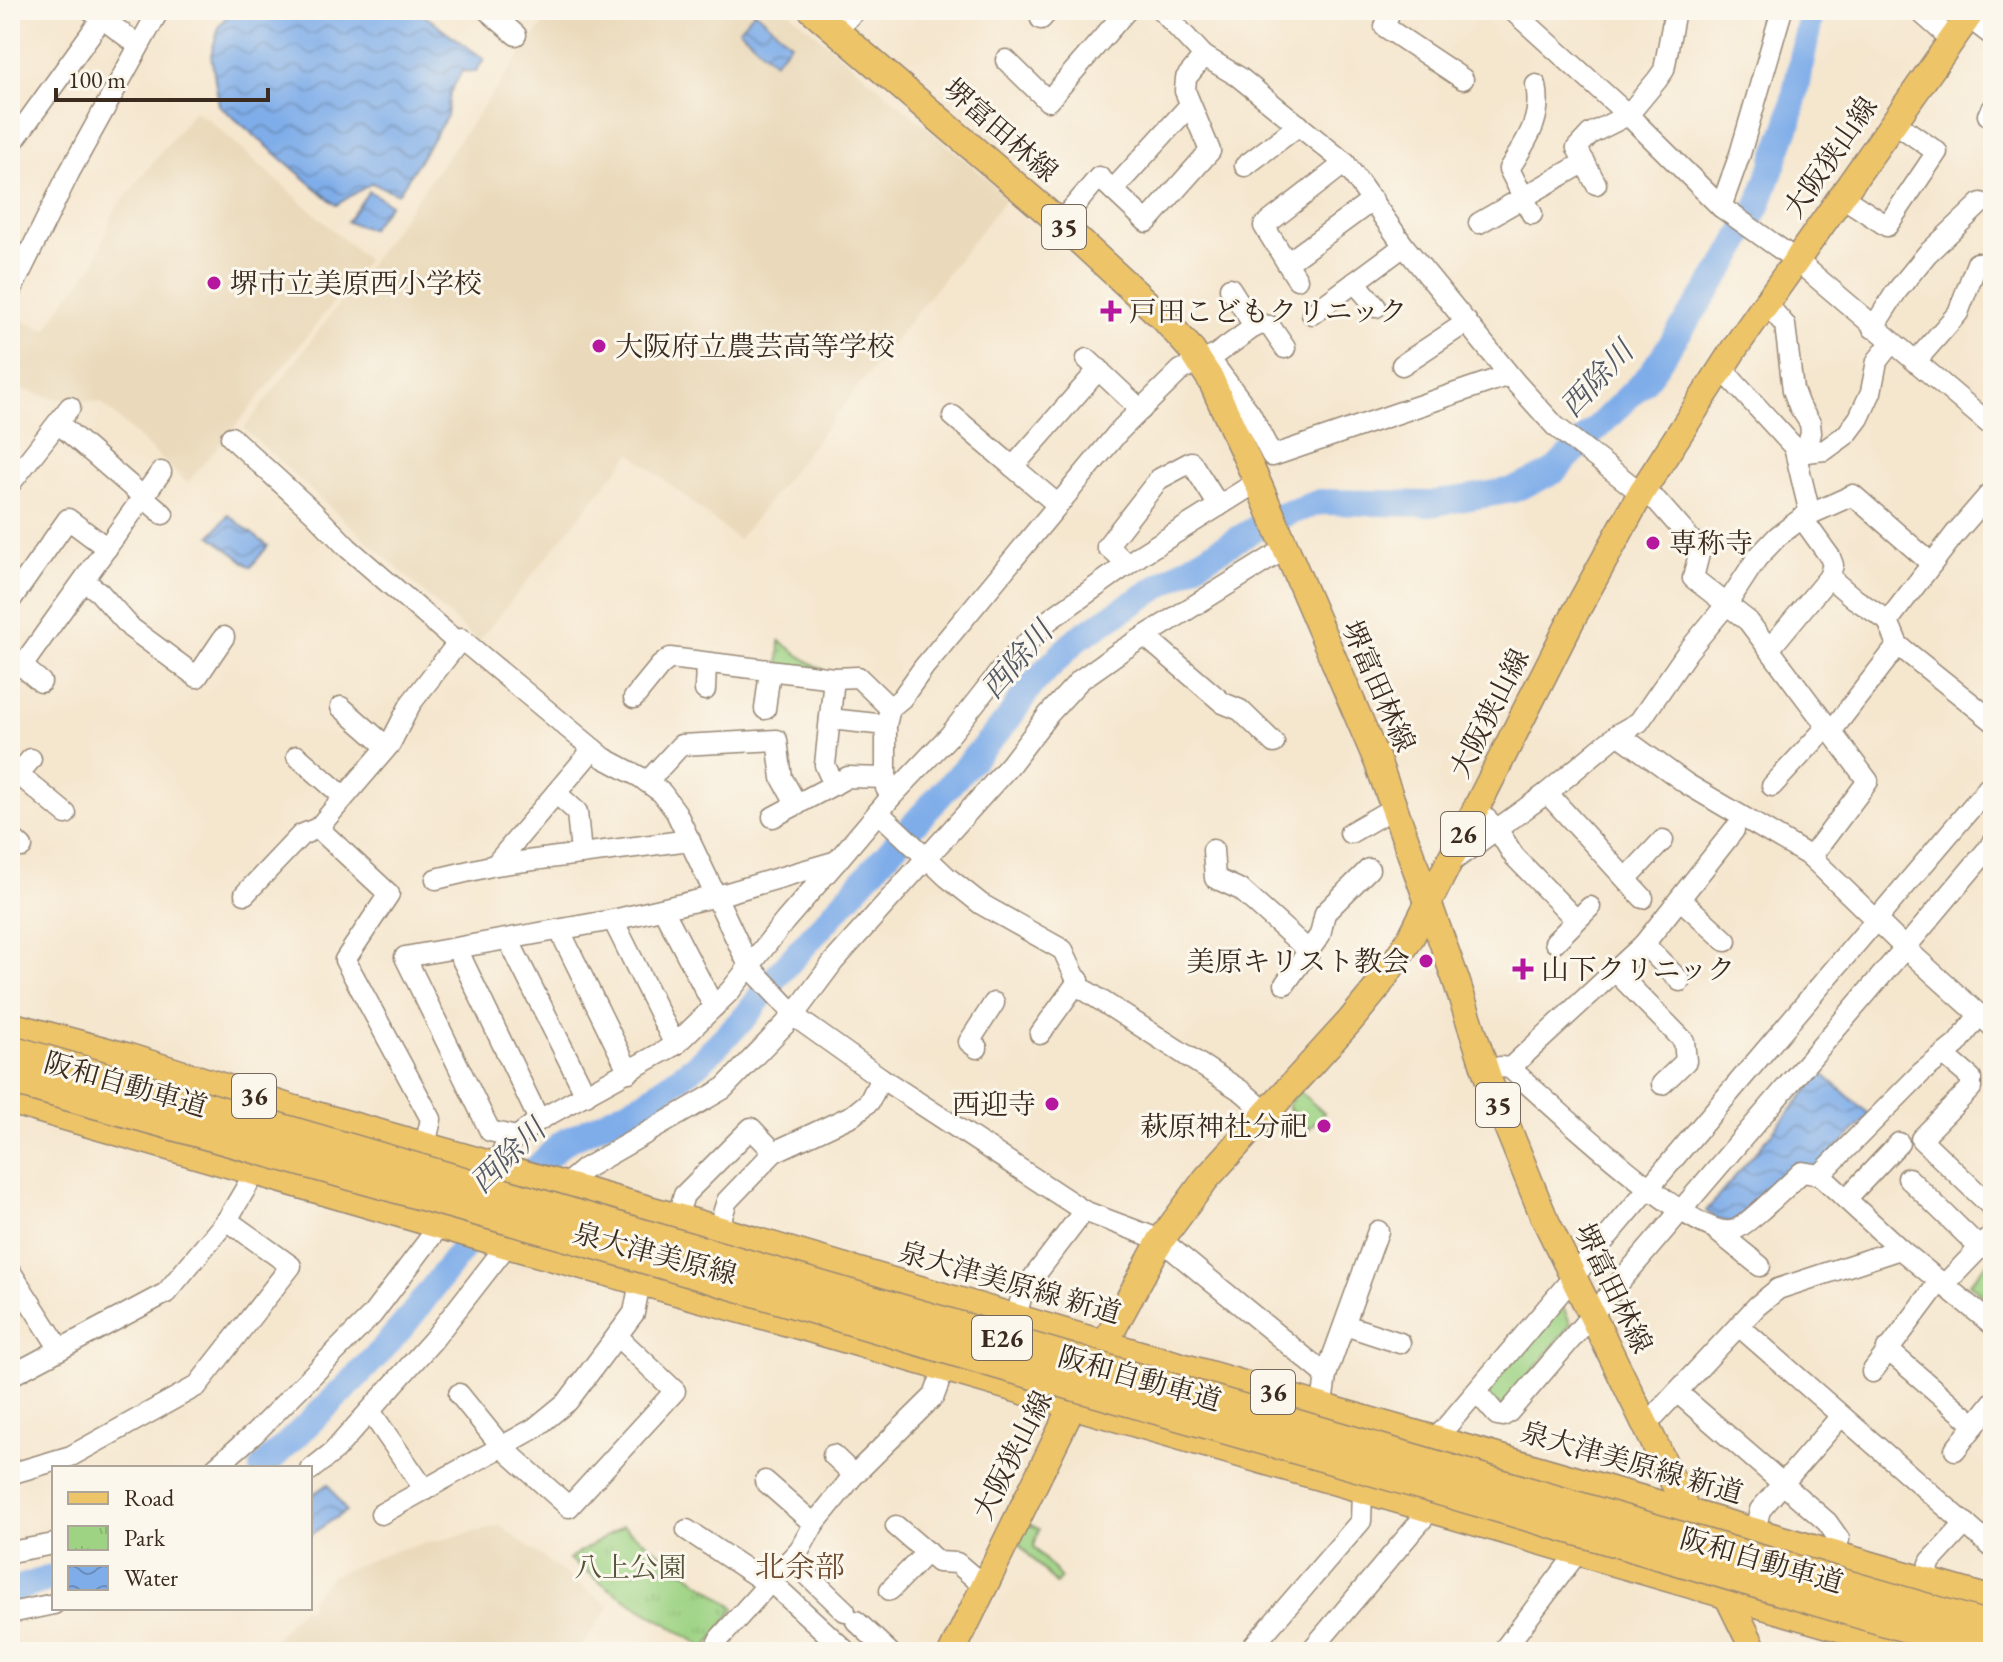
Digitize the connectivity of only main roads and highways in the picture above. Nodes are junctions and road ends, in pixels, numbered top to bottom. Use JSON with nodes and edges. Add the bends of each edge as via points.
{"nodes":[{"id":1,"x":812,"y":10,"type":"edge"},
{"id":2,"x":1970,"y":14,"type":"edge"},
{"id":3,"x":1428,"y":903,"type":"junction"},
{"id":4,"x":10,"y":1012,"type":"edge"},
{"id":5,"x":10,"y":1025,"type":"edge"},
{"id":6,"x":10,"y":1050,"type":"edge"},
{"id":7,"x":126,"y":1056,"type":"junction"},
{"id":8,"x":10,"y":1079,"type":"edge"},
{"id":9,"x":10,"y":1101,"type":"edge"},
{"id":10,"x":1105,"y":1344,"type":"junction"},
{"id":11,"x":1073,"y":1406,"type":"junction"},
{"id":12,"x":1688,"y":1513,"type":"junction"},
{"id":13,"x":1924,"y":1580,"type":"junction"},
{"id":14,"x":1727,"y":1595,"type":"junction"},
{"id":15,"x":1993,"y":1600,"type":"edge"},
{"id":16,"x":1993,"y":1628,"type":"edge"},
{"id":17,"x":1893,"y":1643,"type":"junction"},
{"id":18,"x":952,"y":1652,"type":"edge"},
{"id":19,"x":1755,"y":1652,"type":"edge"},
{"id":20,"x":1922,"y":1652,"type":"edge"},
{"id":21,"x":1992,"y":1652,"type":"edge"}],
"edges":[{"from":1,"to":3,"type":"main road","name":"堺富田林線","number":"35","via":[[1060,223],[1204,359],[1395,807]]},
{"from":2,"to":3,"type":"main road","name":"大阪狭山線","number":"26","via":[[1766,303],[1641,493]]},
{"from":3,"to":10,"type":"main road","name":"大阪狭山線","number":"26","via":[[1377,988],[1206,1179],[1161,1240]]},
{"from":3,"to":12,"type":"main road","name":"堺富田林線","number":"35","via":[[1498,1070],[1537,1200]]},
{"from":4,"to":7,"type":"main road","number":"36","via":[[98,1041]]},
{"from":5,"to":7,"type":"main road","name":"泉大津美原線 新道","number":"36"},
{"from":6,"to":16,"type":"highway","name":"阪和自動車道","number":"E26","bridge":true},
{"from":7,"to":10,"type":"main road","name":"泉大津美原線 新道","number":"36"},
{"from":8,"to":21,"type":"highway","name":"阪和自動車道","number":"E26","bridge":true,"via":[[621,1251]]},
{"from":9,"to":11,"type":"main road","name":"泉大津美原線","number":"36"},
{"from":10,"to":11,"type":"main road","name":"大阪狭山線","number":"26"},
{"from":10,"to":12,"type":"main road","name":"泉大津美原線 新道","number":"36"},
{"from":11,"to":14,"type":"main road","number":"36"},
{"from":11,"to":18,"type":"main road","name":"大阪狭山線","number":"26"},
{"from":12,"to":13,"type":"main road","name":"泉大津美原線 新道","number":"36"},
{"from":12,"to":14,"type":"main road","name":"堺富田林線","number":"35"},
{"from":13,"to":15,"type":"main road","name":"泉大津美原線 新道","number":"36"},
{"from":13,"to":17,"type":"main road"},
{"from":14,"to":17,"type":"main road","number":"36"},
{"from":14,"to":19,"type":"main road","name":"堺富田林線","number":"35"},
{"from":17,"to":20,"type":"main road","number":"36"}]}
